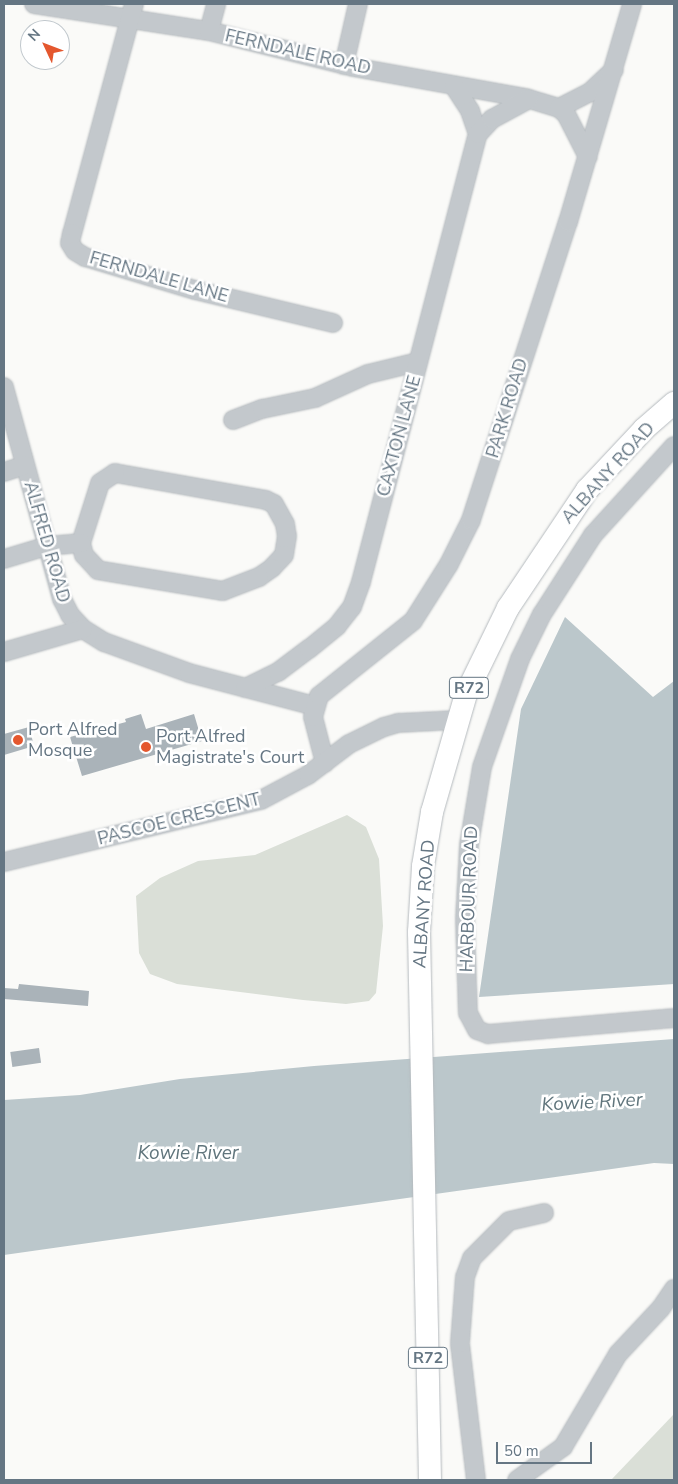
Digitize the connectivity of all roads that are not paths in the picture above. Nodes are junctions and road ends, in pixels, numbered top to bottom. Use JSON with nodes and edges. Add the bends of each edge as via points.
{"nodes":[{"id":1,"x":34,"y":4,"type":"edge"},
{"id":2,"x":216,"y":4,"type":"edge"},
{"id":3,"x":358,"y":4,"type":"edge"},
{"id":4,"x":632,"y":4,"type":"edge"},
{"id":5,"x":132,"y":11,"type":"edge"},
{"id":6,"x":209,"y":31,"type":"junction"},
{"id":7,"x":344,"y":65,"type":"junction"},
{"id":8,"x":614,"y":70,"type":"junction"},
{"id":9,"x":454,"y":86,"type":"junction"},
{"id":10,"x":529,"y":99,"type":"junction"},
{"id":11,"x":559,"y":108,"type":"junction"},
{"id":12,"x":478,"y":134,"type":"junction"},
{"id":13,"x":588,"y":157,"type":"junction"},
{"id":14,"x":333,"y":323,"type":"dead end"},
{"id":15,"x":418,"y":362,"type":"junction"},
{"id":16,"x":4,"y":387,"type":"edge"},
{"id":17,"x":674,"y":403,"type":"edge"},
{"id":18,"x":233,"y":420,"type":"dead end"},
{"id":19,"x":674,"y":446,"type":"edge"},
{"id":20,"x":25,"y":465,"type":"junction"},
{"id":21,"x":4,"y":472,"type":"edge"},
{"id":22,"x":81,"y":543,"type":"junction"},
{"id":23,"x":47,"y":546,"type":"junction"},
{"id":24,"x":4,"y":559,"type":"edge"},
{"id":25,"x":83,"y":628,"type":"junction"},
{"id":26,"x":4,"y":652,"type":"edge"},
{"id":27,"x":246,"y":688,"type":"junction"},
{"id":28,"x":315,"y":706,"type":"junction"},
{"id":29,"x":457,"y":720,"type":"junction"},
{"id":30,"x":325,"y":763,"type":"junction"},
{"id":31,"x":4,"y":862,"type":"edge"},
{"id":32,"x":674,"y":1018,"type":"edge"},
{"id":33,"x":544,"y":1212,"type":"dead end"},
{"id":34,"x":674,"y":1289,"type":"edge"},
{"id":35,"x":430,"y":1480,"type":"edge"},
{"id":36,"x":476,"y":1480,"type":"edge"},
{"id":37,"x":517,"y":1480,"type":"edge"}],
"edges":[{"from":1,"to":5,"type":"street","name":"FERNDALE ROAD"},
{"from":2,"to":6,"type":"street"},
{"from":3,"to":7,"type":"street"},
{"from":4,"to":8,"type":"street","name":"PARK ROAD"},
{"from":5,"to":6,"type":"street","name":"FERNDALE ROAD"},
{"from":5,"to":14,"type":"street","name":"FERNDALE LANE","via":[[70,244],[85,257],[195,290]]},
{"from":6,"to":7,"type":"street","name":"FERNDALE ROAD"},
{"from":7,"to":9,"type":"street","name":"FERNDALE ROAD"},
{"from":8,"to":11,"type":"street","via":[[589,93]]},
{"from":8,"to":13,"type":"street","name":"PARK ROAD"},
{"from":9,"to":10,"type":"street","name":"FERNDALE ROAD"},
{"from":9,"to":12,"type":"street","via":[[470,110]]},
{"from":10,"to":11,"type":"street","name":"FERNDALE ROAD"},
{"from":10,"to":12,"type":"street","via":[[492,120]]},
{"from":11,"to":13,"type":"street","via":[[572,123]]},
{"from":12,"to":15,"type":"street","name":"CAXTON LANE"},
{"from":13,"to":28,"type":"street","name":"PARK ROAD","via":[[471,520],[455,554],[412,620],[325,689]]},
{"from":15,"to":18,"type":"street","via":[[368,374],[315,398],[262,409]]},
{"from":15,"to":27,"type":"street","name":"CAXTON LANE","via":[[352,607],[337,626],[309,649],[278,672]]},
{"from":16,"to":20,"type":"street","name":"ALFRED ROAD"},
{"from":17,"to":29,"type":"main road","name":"ALBANY ROAD","number":"R72","via":[[602,473],[559,528],[491,639]]},
{"from":19,"to":32,"type":"street","name":"HARBOUR ROAD","via":[[593,535],[557,588],[520,659],[482,767],[469,845],[465,920],[468,1013],[477,1030],[488,1034]]},
{"from":20,"to":21,"type":"street"},
{"from":20,"to":23,"type":"street","name":"ALFRED ROAD"},
{"from":22,"to":22,"type":"street","via":[[84,555],[98,570],[223,591],[243,585],[272,568],[284,554],[287,536],[280,513],[266,500],[114,473],[100,483]]},
{"from":22,"to":23,"type":"street"},
{"from":23,"to":24,"type":"street"},
{"from":23,"to":25,"type":"street","name":"ALFRED ROAD","via":[[66,609]]},
{"from":25,"to":26,"type":"street"},
{"from":25,"to":27,"type":"street","name":"ALFRED ROAD","via":[[104,642],[189,674]]},
{"from":27,"to":28,"type":"street","name":"ALFRED ROAD"},
{"from":28,"to":30,"type":"street","via":[[314,727]]},
{"from":29,"to":30,"type":"street","name":"PASCOE CRESCENT","via":[[398,723],[384,727],[349,744]]},
{"from":29,"to":35,"type":"main road","name":"ALBANY ROAD","number":"R72","via":[[433,805],[423,866],[419,932]]},
{"from":30,"to":31,"type":"street","name":"PASCOE CRESCENT","via":[[261,800]]},
{"from":33,"to":36,"type":"street","via":[[509,1221],[472,1258],[465,1277],[460,1343]]},
{"from":34,"to":37,"type":"street","via":[[661,1308],[618,1354],[563,1447]]}]}
